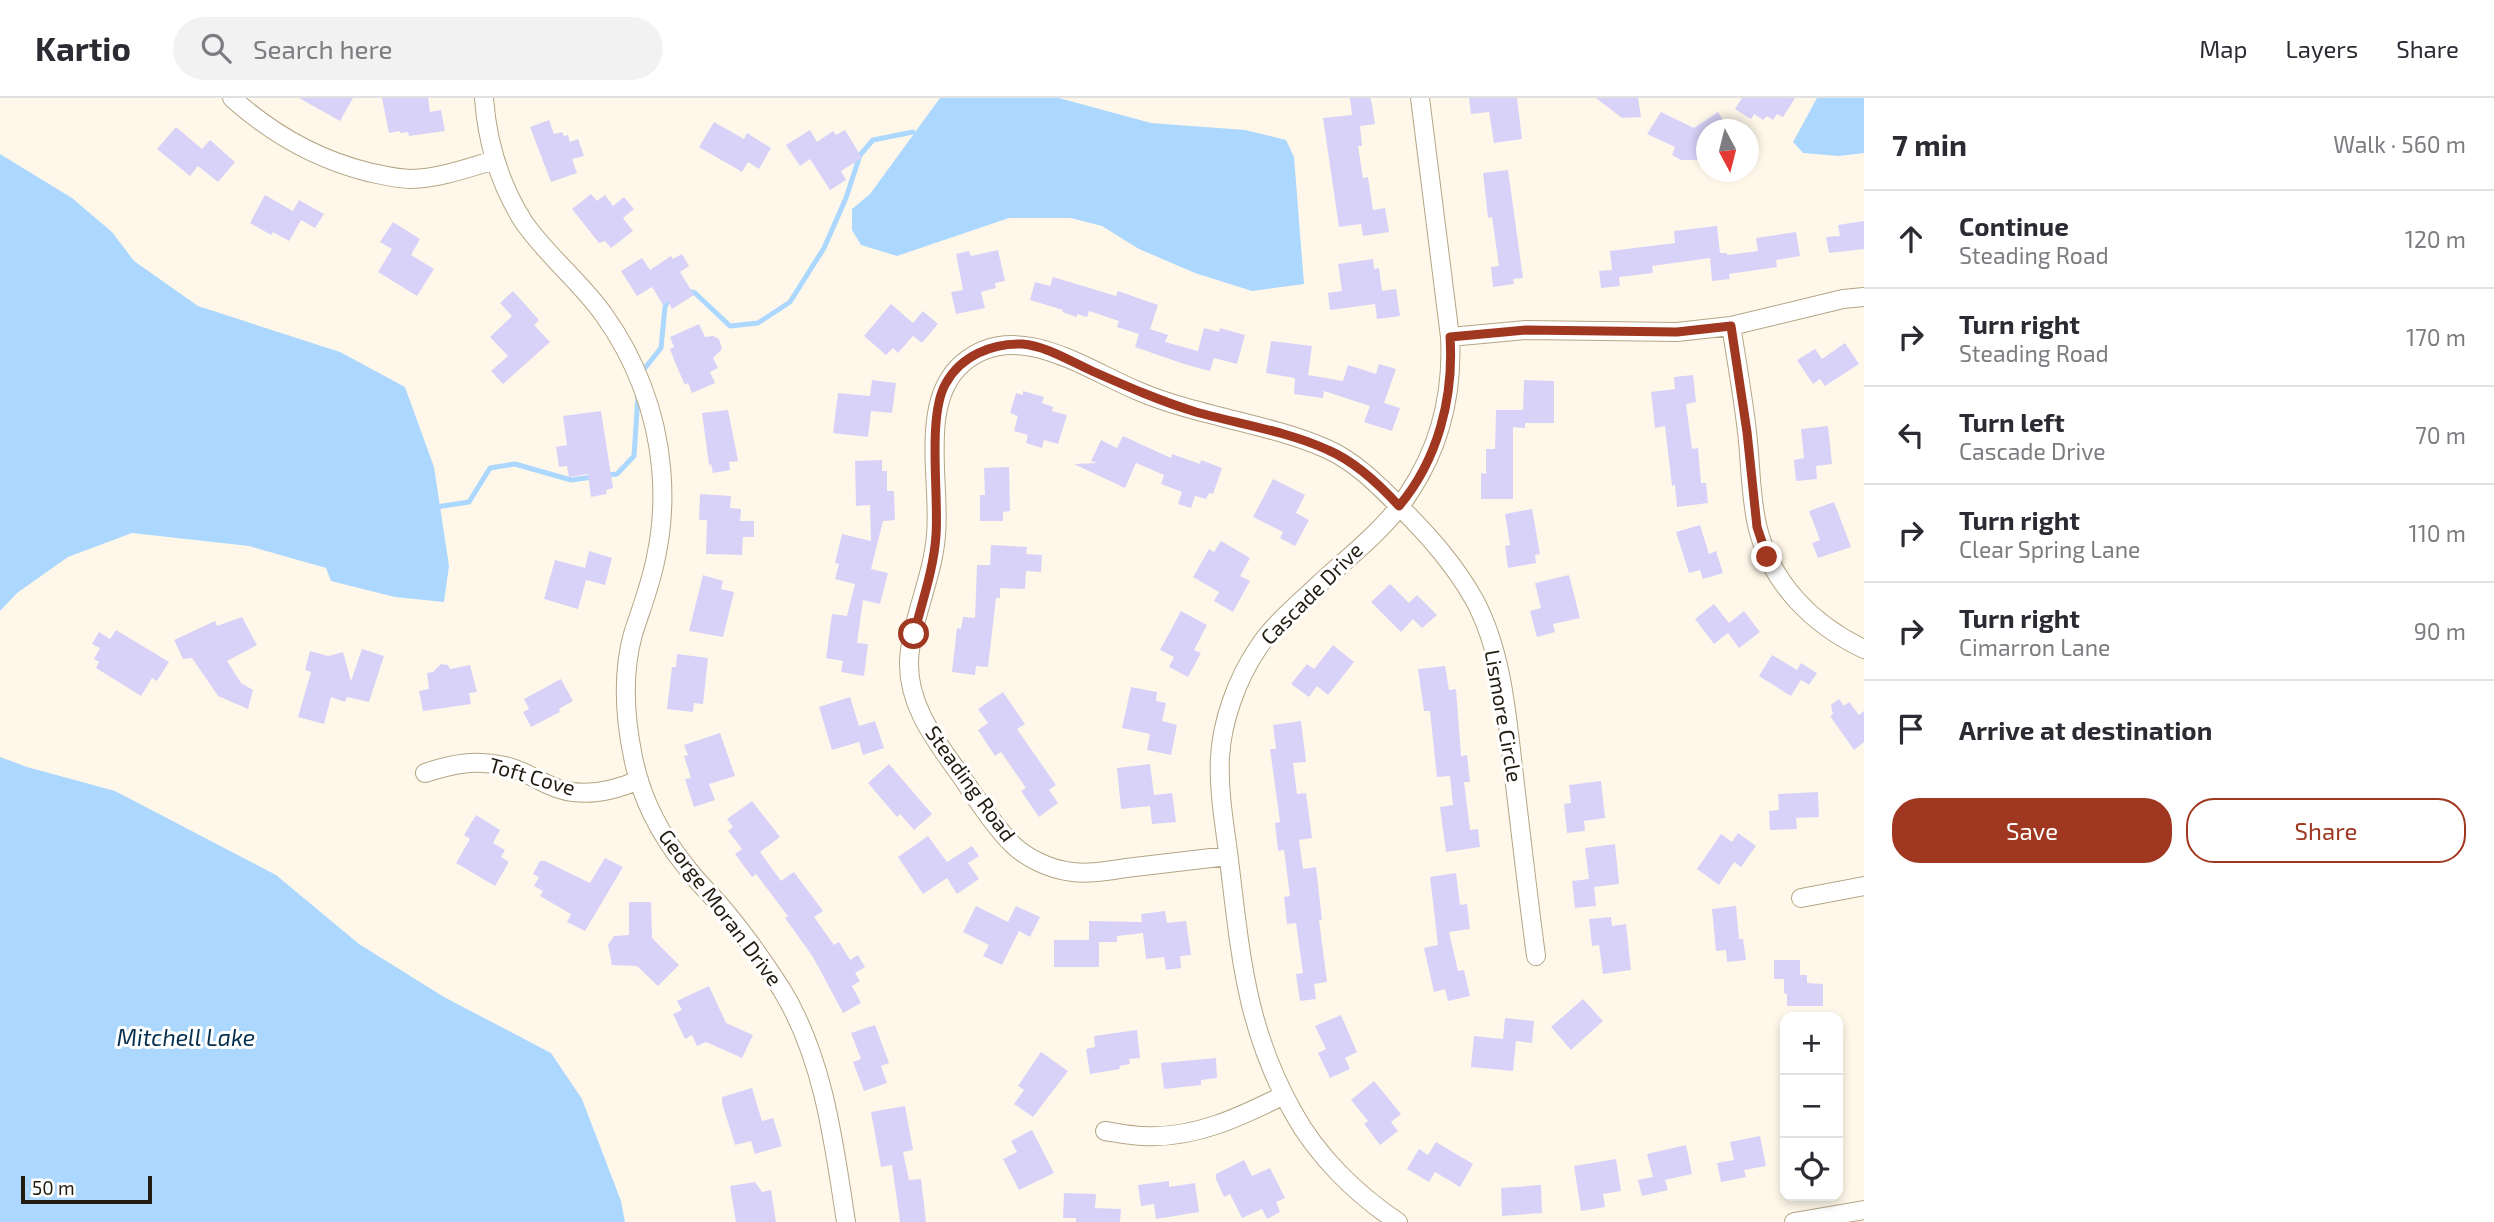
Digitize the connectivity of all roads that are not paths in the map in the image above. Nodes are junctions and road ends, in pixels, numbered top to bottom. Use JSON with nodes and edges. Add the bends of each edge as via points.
{"nodes":[{"id":1,"x":232,"y":98,"type":"edge"},
{"id":2,"x":484,"y":98,"type":"edge"},
{"id":3,"x":1420,"y":98,"type":"edge"},
{"id":4,"x":495,"y":160,"type":"junction"},
{"id":5,"x":1864,"y":297,"type":"edge"},
{"id":6,"x":1731,"y":326,"type":"junction"},
{"id":7,"x":1450,"y":337,"type":"junction"},
{"id":8,"x":1399,"y":506,"type":"junction"},
{"id":9,"x":1864,"y":649,"type":"edge"},
{"id":10,"x":425,"y":773,"type":"dead end"},
{"id":11,"x":639,"y":780,"type":"junction"},
{"id":12,"x":1228,"y":856,"type":"junction"},
{"id":13,"x":1864,"y":886,"type":"edge"},
{"id":14,"x":1801,"y":898,"type":"dead end"},
{"id":15,"x":1536,"y":956,"type":"dead end"},
{"id":16,"x":1284,"y":1095,"type":"junction"},
{"id":17,"x":1105,"y":1131,"type":"dead end"},
{"id":18,"x":1864,"y":1210,"type":"edge"},
{"id":19,"x":1844,"y":1218,"type":"edge"},
{"id":20,"x":846,"y":1222,"type":"edge"},
{"id":21,"x":1398,"y":1222,"type":"edge"},
{"id":22,"x":1794,"y":1222,"type":"edge"}],
"edges":[{"from":1,"to":4,"type":"street","via":[[256,120],[296,145],[337,164],[382,175],[435,177]]},
{"from":2,"to":4,"type":"street","name":"George Moran Drive"},
{"from":3,"to":7,"type":"street","name":"Cascade Drive"},
{"from":4,"to":11,"type":"street","name":"George Moran Drive","via":[[524,221],[604,315],[642,385],[655,427],[662,469],[662,513],[626,677],[627,719]]},
{"from":5,"to":6,"type":"street"},
{"from":6,"to":7,"type":"street","via":[[1677,332],[1526,330]]},
{"from":6,"to":9,"type":"street","via":[[1757,527],[1767,557],[1804,609],[1829,630]]},
{"from":7,"to":8,"type":"street","name":"Cascade Drive","via":[[1451,374],[1444,417],[1430,457]]},
{"from":8,"to":12,"type":"street","name":"Cascade Drive","via":[[1283,619],[1258,648],[1239,682],[1226,719],[1220,757]]},
{"from":8,"to":12,"type":"street","name":"Steading Road","via":[[1380,485],[1329,450],[1156,399],[1025,344],[981,351],[961,364],[946,382],[937,403],[935,426],[936,539],[909,659],[911,686],[932,734],[997,827],[1016,848],[1040,863],[1069,872],[1097,872]]},
{"from":8,"to":15,"type":"street","name":"Lismore Circle","via":[[1452,565],[1477,604],[1493,649],[1504,693]]},
{"from":10,"to":11,"type":"street","name":"Toft Cove","via":[[451,764],[480,762],[507,766],[571,792],[618,789]]},
{"from":11,"to":20,"type":"street","name":"George Moran Drive","via":[[663,835],[754,949],[806,1042],[823,1093]]},
{"from":12,"to":16,"type":"street","name":"Cascade Drive","via":[[1254,1023]]},
{"from":13,"to":14,"type":"street"},
{"from":16,"to":17,"type":"street","via":[[1220,1125],[1182,1134],[1144,1137]]},
{"from":16,"to":21,"type":"street","name":"Cascade Drive","via":[[1323,1155],[1358,1191]]},
{"from":18,"to":19,"type":"street"},
{"from":19,"to":22,"type":"street"}]}
